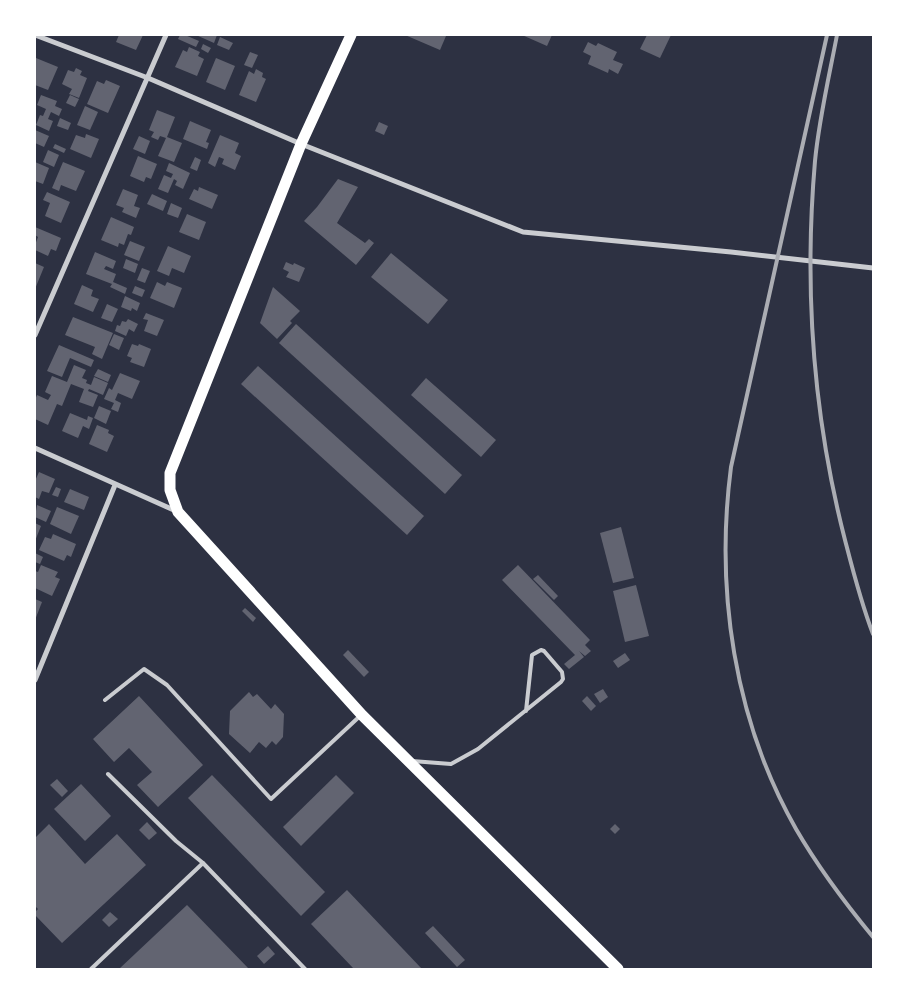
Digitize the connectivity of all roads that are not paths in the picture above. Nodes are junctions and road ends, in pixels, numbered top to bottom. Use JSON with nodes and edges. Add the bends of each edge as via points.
{"nodes":[{"id":1,"x":35,"y":35,"type":"edge"},
{"id":2,"x":166,"y":35,"type":"edge"},
{"id":3,"x":351,"y":35,"type":"edge"},
{"id":4,"x":148,"y":78,"type":"junction"},
{"id":5,"x":301,"y":144,"type":"junction"},
{"id":6,"x":873,"y":268,"type":"edge"},
{"id":7,"x":35,"y":335,"type":"edge"},
{"id":8,"x":35,"y":448,"type":"edge"},
{"id":9,"x":116,"y":485,"type":"junction"},
{"id":10,"x":178,"y":512,"type":"junction"},
{"id":11,"x":35,"y":680,"type":"edge"},
{"id":12,"x":105,"y":700,"type":"dead end"},
{"id":13,"x":526,"y":711,"type":"junction"},
{"id":14,"x":362,"y":715,"type":"junction"},
{"id":15,"x":408,"y":760,"type":"junction"},
{"id":16,"x":108,"y":774,"type":"dead end"},
{"id":17,"x":203,"y":863,"type":"junction"},
{"id":18,"x":91,"y":969,"type":"edge"},
{"id":19,"x":305,"y":969,"type":"edge"},
{"id":20,"x":618,"y":969,"type":"edge"}],
"edges":[{"from":1,"to":4,"type":"street"},
{"from":2,"to":4,"type":"street"},
{"from":3,"to":5,"type":"main road"},
{"from":4,"to":5,"type":"street"},
{"from":4,"to":7,"type":"street"},
{"from":5,"to":6,"type":"street","via":[[523,232]]},
{"from":5,"to":10,"type":"main road","via":[[170,473],[170,490]]},
{"from":8,"to":9,"type":"street"},
{"from":9,"to":10,"type":"street"},
{"from":9,"to":11,"type":"street"},
{"from":10,"to":14,"type":"main road"},
{"from":12,"to":14,"type":"lane","via":[[144,669],[167,685],[271,798]]},
{"from":13,"to":13,"type":"lane","via":[[563,679],[562,672],[541,650],[532,655]]},
{"from":13,"to":15,"type":"lane","via":[[478,749],[452,764]]},
{"from":14,"to":15,"type":"main road"},
{"from":15,"to":20,"type":"main road"},
{"from":16,"to":17,"type":"lane"},
{"from":17,"to":18,"type":"lane"},
{"from":17,"to":19,"type":"lane"}]}
